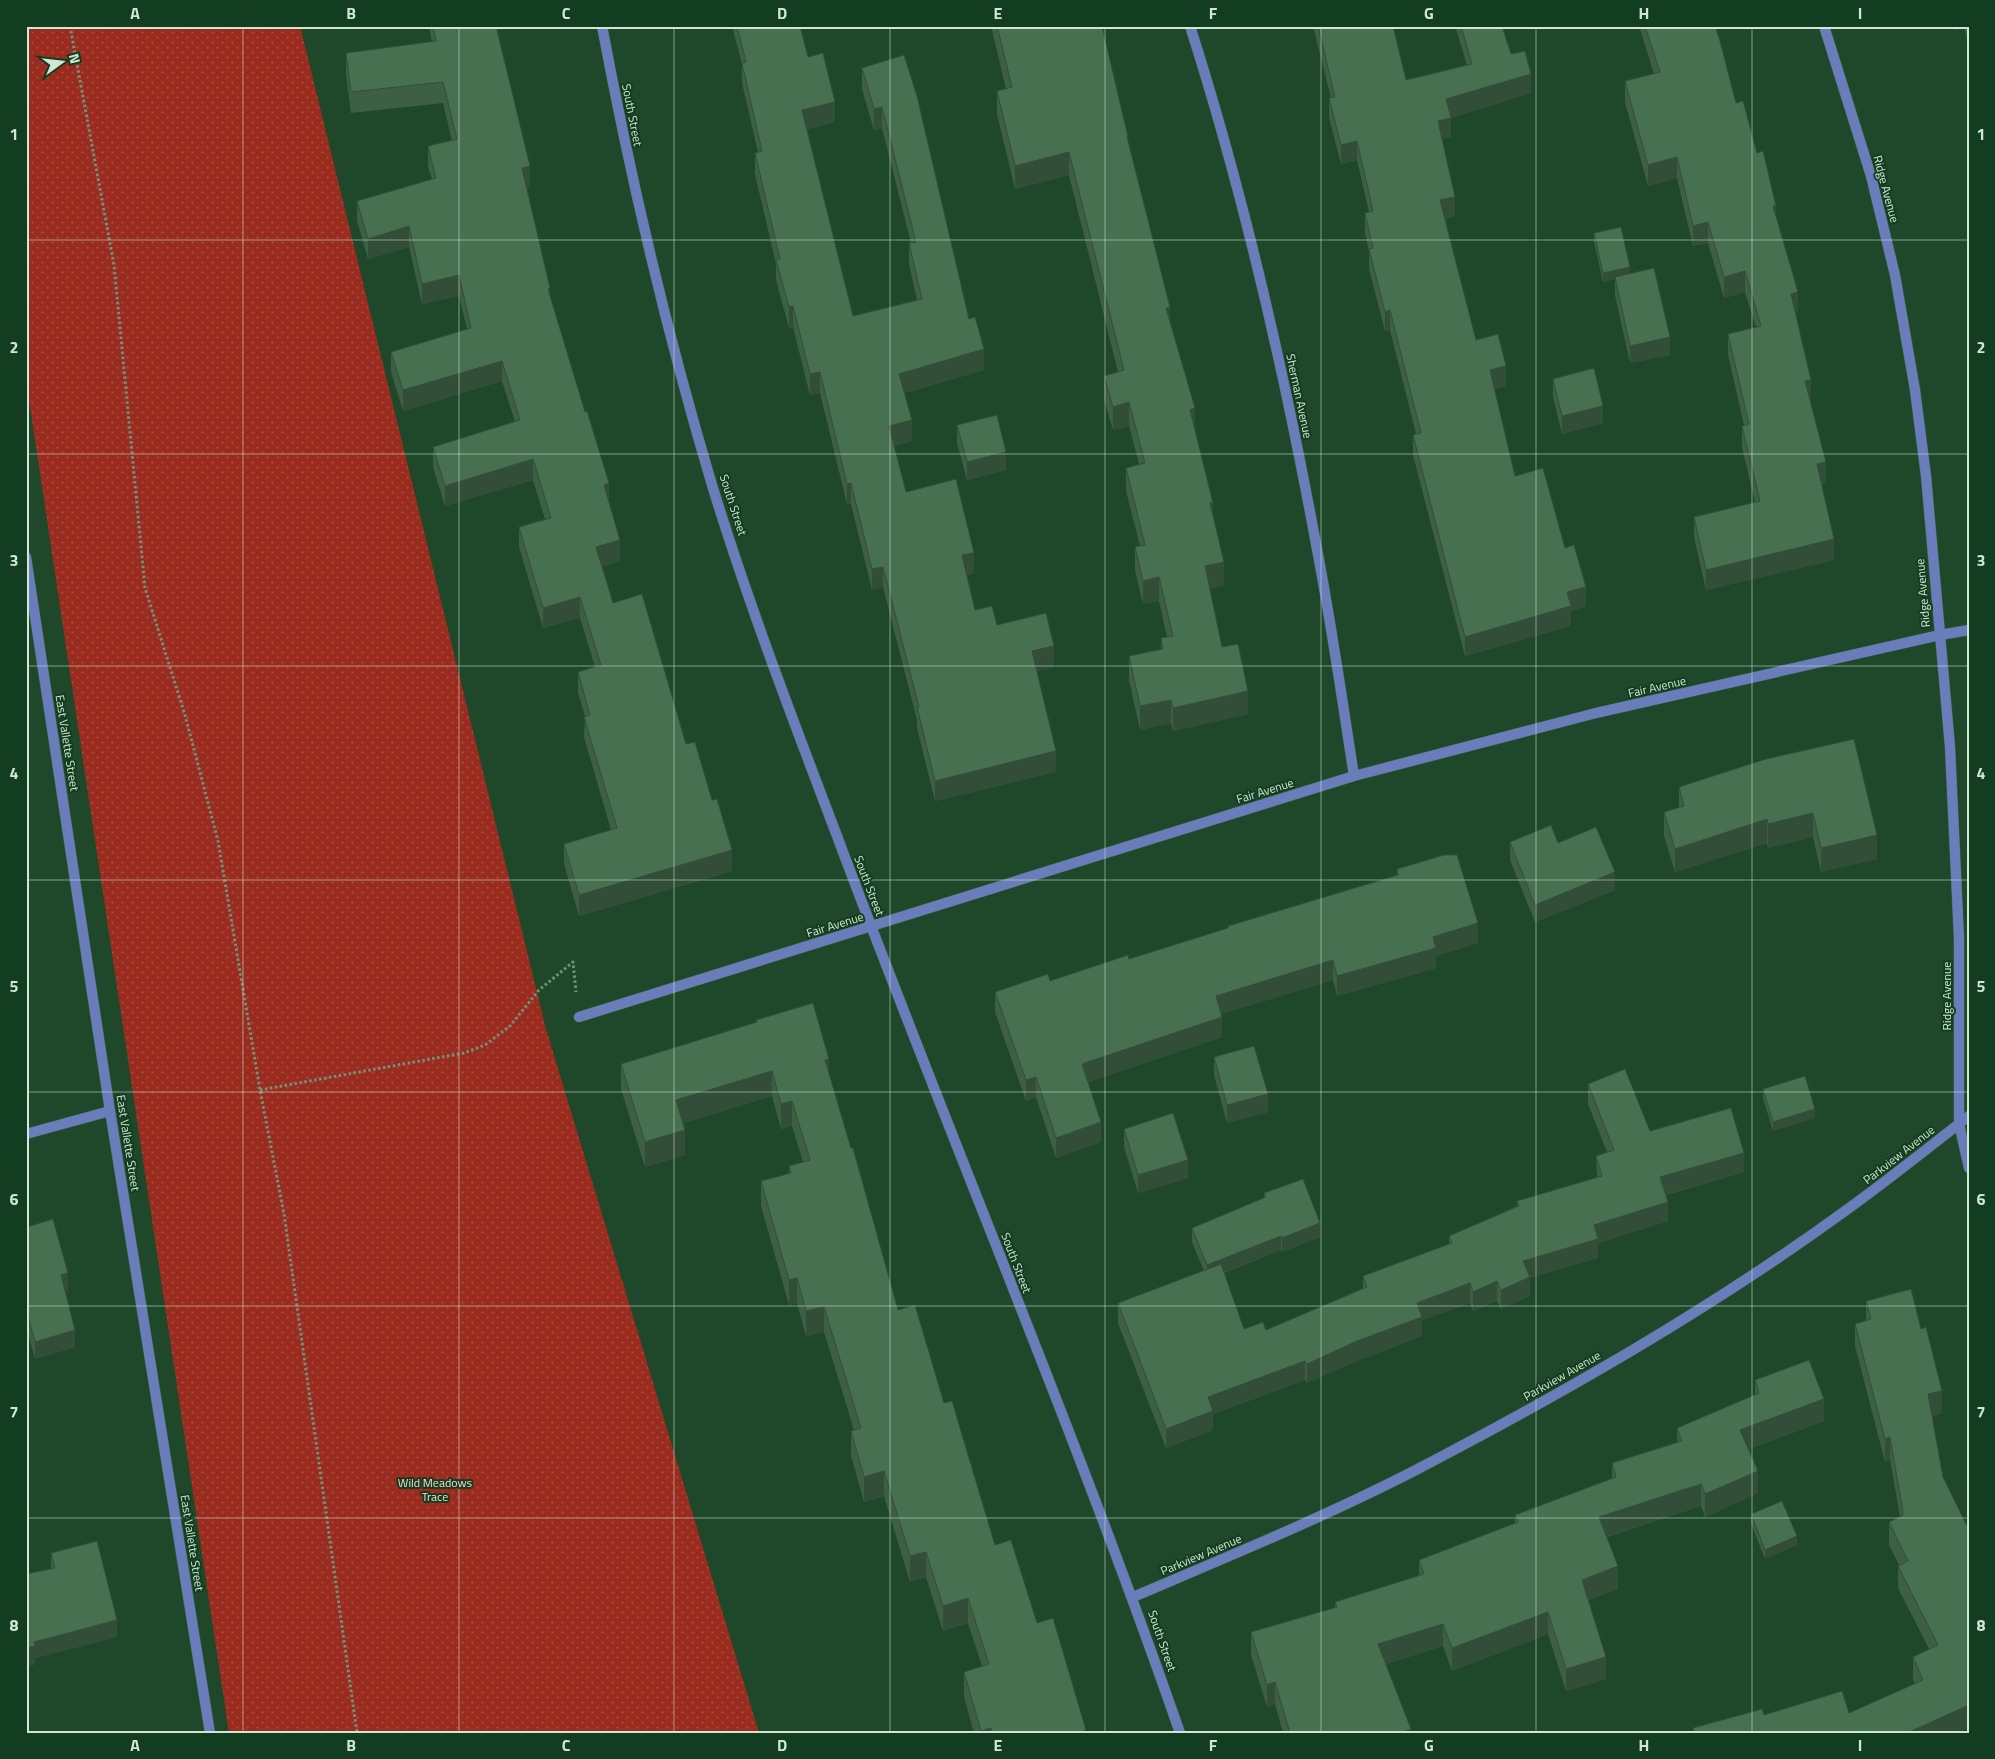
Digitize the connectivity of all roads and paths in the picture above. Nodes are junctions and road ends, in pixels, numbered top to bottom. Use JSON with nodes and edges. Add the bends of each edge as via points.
{"nodes":[{"id":1,"x":70,"y":26,"type":"edge"},
{"id":2,"x":602,"y":26,"type":"edge"},
{"id":3,"x":1190,"y":26,"type":"edge"},
{"id":4,"x":1824,"y":26,"type":"edge"},
{"id":5,"x":26,"y":557,"type":"edge"},
{"id":6,"x":1969,"y":630,"type":"edge"},
{"id":7,"x":1940,"y":635,"type":"junction"},
{"id":8,"x":1354,"y":776,"type":"junction"},
{"id":9,"x":871,"y":927,"type":"junction"},
{"id":10,"x":579,"y":1017,"type":"joint"},
{"id":11,"x":260,"y":1090,"type":"junction"},
{"id":12,"x":110,"y":1111,"type":"junction"},
{"id":13,"x":1969,"y":1116,"type":"edge"},
{"id":14,"x":1959,"y":1124,"type":"junction"},
{"id":15,"x":26,"y":1134,"type":"edge"},
{"id":16,"x":1969,"y":1168,"type":"edge"},
{"id":17,"x":1133,"y":1597,"type":"junction"},
{"id":18,"x":210,"y":1733,"type":"edge"},
{"id":19,"x":357,"y":1733,"type":"edge"},
{"id":20,"x":1180,"y":1733,"type":"edge"}],
"edges":[{"from":1,"to":11,"type":"path","via":[[114,265],[145,588],[185,715],[218,841]]},
{"from":2,"to":9,"type":"street","name":"South Street","via":[[620,124],[659,293],[713,486],[767,650]]},
{"from":3,"to":8,"type":"street","name":"Sherman Avenue","via":[[1243,214],[1283,379],[1316,545]]},
{"from":4,"to":7,"type":"street","name":"Ridge Avenue","via":[[1871,176],[1895,275],[1917,399]]},
{"from":5,"to":12,"type":"street","name":"East Vallette Street"},
{"from":6,"to":7,"type":"street","name":"Fair Avenue"},
{"from":7,"to":8,"type":"street","name":"Fair Avenue","via":[[1596,713]]},
{"from":7,"to":14,"type":"street","name":"Ridge Avenue","via":[[1950,747],[1959,939]]},
{"from":8,"to":9,"type":"street","name":"Fair Avenue"},
{"from":9,"to":10,"type":"street","name":"Fair Avenue"},
{"from":9,"to":17,"type":"street","name":"South Street"},
{"from":10,"to":11,"type":"path","via":[[573,962],[539,990],[510,1026],[485,1045],[464,1053]]},
{"from":11,"to":19,"type":"path","via":[[284,1214]]},
{"from":12,"to":15,"type":"street"},
{"from":12,"to":18,"type":"street","name":"East Vallette Street"},
{"from":13,"to":14,"type":"street","name":"Parkview Avenue"},
{"from":14,"to":16,"type":"street","name":"Ridge Avenue"},
{"from":14,"to":17,"type":"street","name":"Parkview Avenue","via":[[1821,1228],[1705,1306],[1560,1393],[1410,1473]]},
{"from":17,"to":20,"type":"street","name":"South Street"}]}
